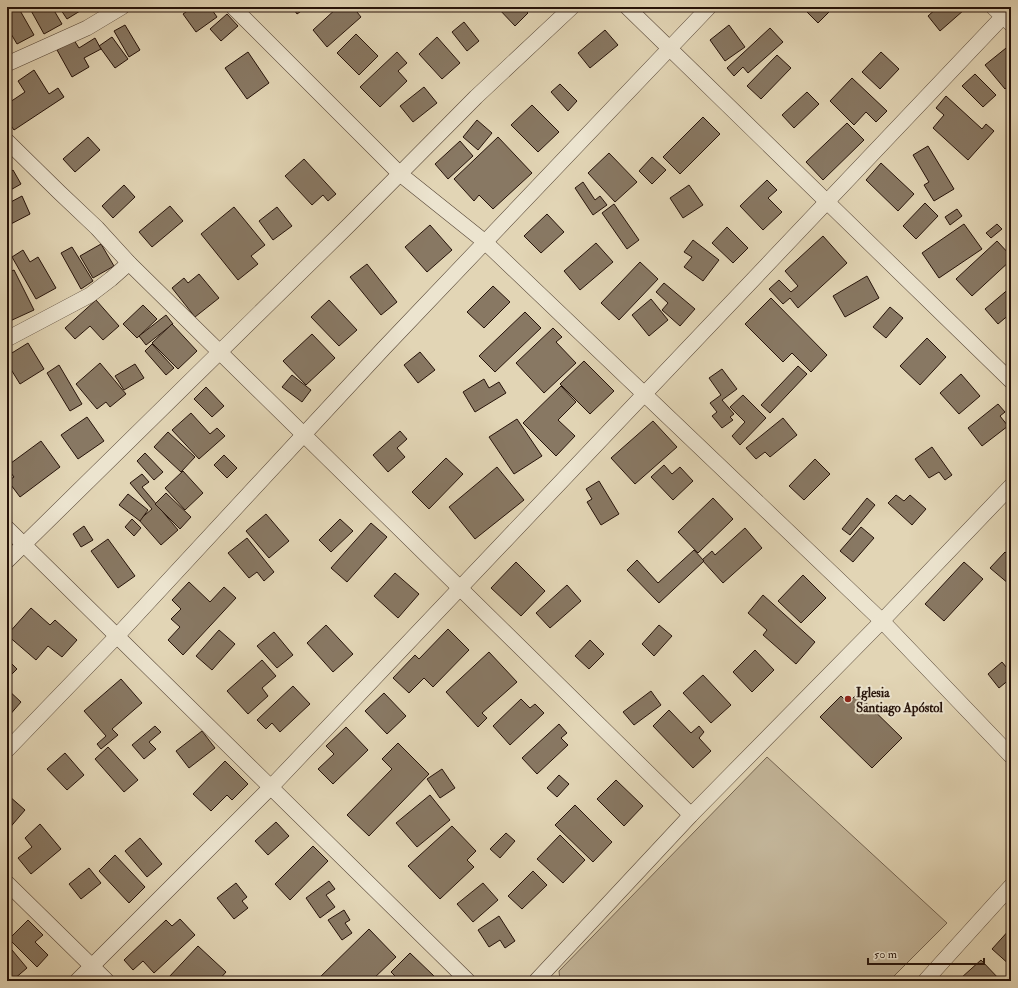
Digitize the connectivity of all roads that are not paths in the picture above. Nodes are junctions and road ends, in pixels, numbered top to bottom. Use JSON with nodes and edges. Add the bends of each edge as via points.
{"nodes":[{"id":1,"x":122,"y":7,"type":"edge"},
{"id":2,"x":233,"y":7,"type":"edge"},
{"id":3,"x":572,"y":7,"type":"edge"},
{"id":4,"x":627,"y":7,"type":"edge"},
{"id":5,"x":709,"y":7,"type":"edge"},
{"id":6,"x":1005,"y":14,"type":"edge"},
{"id":7,"x":670,"y":48,"type":"junction"},
{"id":8,"x":7,"y":64,"type":"edge"},
{"id":9,"x":7,"y":141,"type":"edge"},
{"id":10,"x":400,"y":174,"type":"junction"},
{"id":11,"x":827,"y":201,"type":"junction"},
{"id":12,"x":485,"y":242,"type":"junction"},
{"id":13,"x":129,"y":263,"type":"junction"},
{"id":14,"x":7,"y":339,"type":"edge"},
{"id":15,"x":220,"y":353,"type":"junction"},
{"id":16,"x":1011,"y":381,"type":"edge"},
{"id":17,"x":644,"y":394,"type":"junction"},
{"id":18,"x":303,"y":435,"type":"junction"},
{"id":19,"x":1011,"y":486,"type":"edge"},
{"id":20,"x":7,"y":528,"type":"edge"},
{"id":21,"x":24,"y":545,"type":"junction"},
{"id":22,"x":7,"y":562,"type":"edge"},
{"id":23,"x":459,"y":589,"type":"junction"},
{"id":24,"x":882,"y":621,"type":"junction"},
{"id":25,"x":117,"y":636,"type":"junction"},
{"id":26,"x":7,"y":750,"type":"edge"},
{"id":27,"x":1011,"y":756,"type":"edge"},
{"id":28,"x":271,"y":787,"type":"junction"},
{"id":29,"x":690,"y":815,"type":"junction"},
{"id":30,"x":7,"y":883,"type":"edge"},
{"id":31,"x":1011,"y":886,"type":"edge"},
{"id":32,"x":92,"y":966,"type":"junction"},
{"id":33,"x":77,"y":981,"type":"edge"},
{"id":34,"x":107,"y":981,"type":"edge"},
{"id":35,"x":468,"y":981,"type":"edge"},
{"id":36,"x":536,"y":981,"type":"edge"},
{"id":37,"x":925,"y":981,"type":"edge"}],
"edges":[{"from":1,"to":8,"type":"street","via":[[87,28]]},
{"from":2,"to":10,"type":"street"},
{"from":3,"to":10,"type":"street","via":[[476,96]]},
{"from":4,"to":7,"type":"street"},
{"from":5,"to":7,"type":"street"},
{"from":6,"to":11,"type":"street"},
{"from":7,"to":11,"type":"street"},
{"from":7,"to":12,"type":"street"},
{"from":9,"to":13,"type":"street","via":[[97,228]]},
{"from":10,"to":12,"type":"street"},
{"from":10,"to":15,"type":"street"},
{"from":11,"to":16,"type":"street"},
{"from":11,"to":17,"type":"street"},
{"from":12,"to":17,"type":"street"},
{"from":12,"to":18,"type":"street"},
{"from":13,"to":14,"type":"street","via":[[90,295]]},
{"from":13,"to":15,"type":"street"},
{"from":15,"to":18,"type":"street"},
{"from":15,"to":21,"type":"street"},
{"from":17,"to":23,"type":"street"},
{"from":17,"to":24,"type":"street"},
{"from":18,"to":23,"type":"street"},
{"from":18,"to":25,"type":"street"},
{"from":19,"to":24,"type":"street"},
{"from":20,"to":21,"type":"street"},
{"from":21,"to":22,"type":"street"},
{"from":21,"to":25,"type":"street"},
{"from":23,"to":28,"type":"street"},
{"from":23,"to":29,"type":"street"},
{"from":24,"to":27,"type":"street"},
{"from":24,"to":29,"type":"street"},
{"from":25,"to":26,"type":"street"},
{"from":25,"to":28,"type":"street"},
{"from":28,"to":32,"type":"street"},
{"from":28,"to":35,"type":"street"},
{"from":29,"to":36,"type":"street"},
{"from":30,"to":32,"type":"street"},
{"from":31,"to":37,"type":"street"},
{"from":32,"to":33,"type":"street"},
{"from":32,"to":34,"type":"street"}]}
